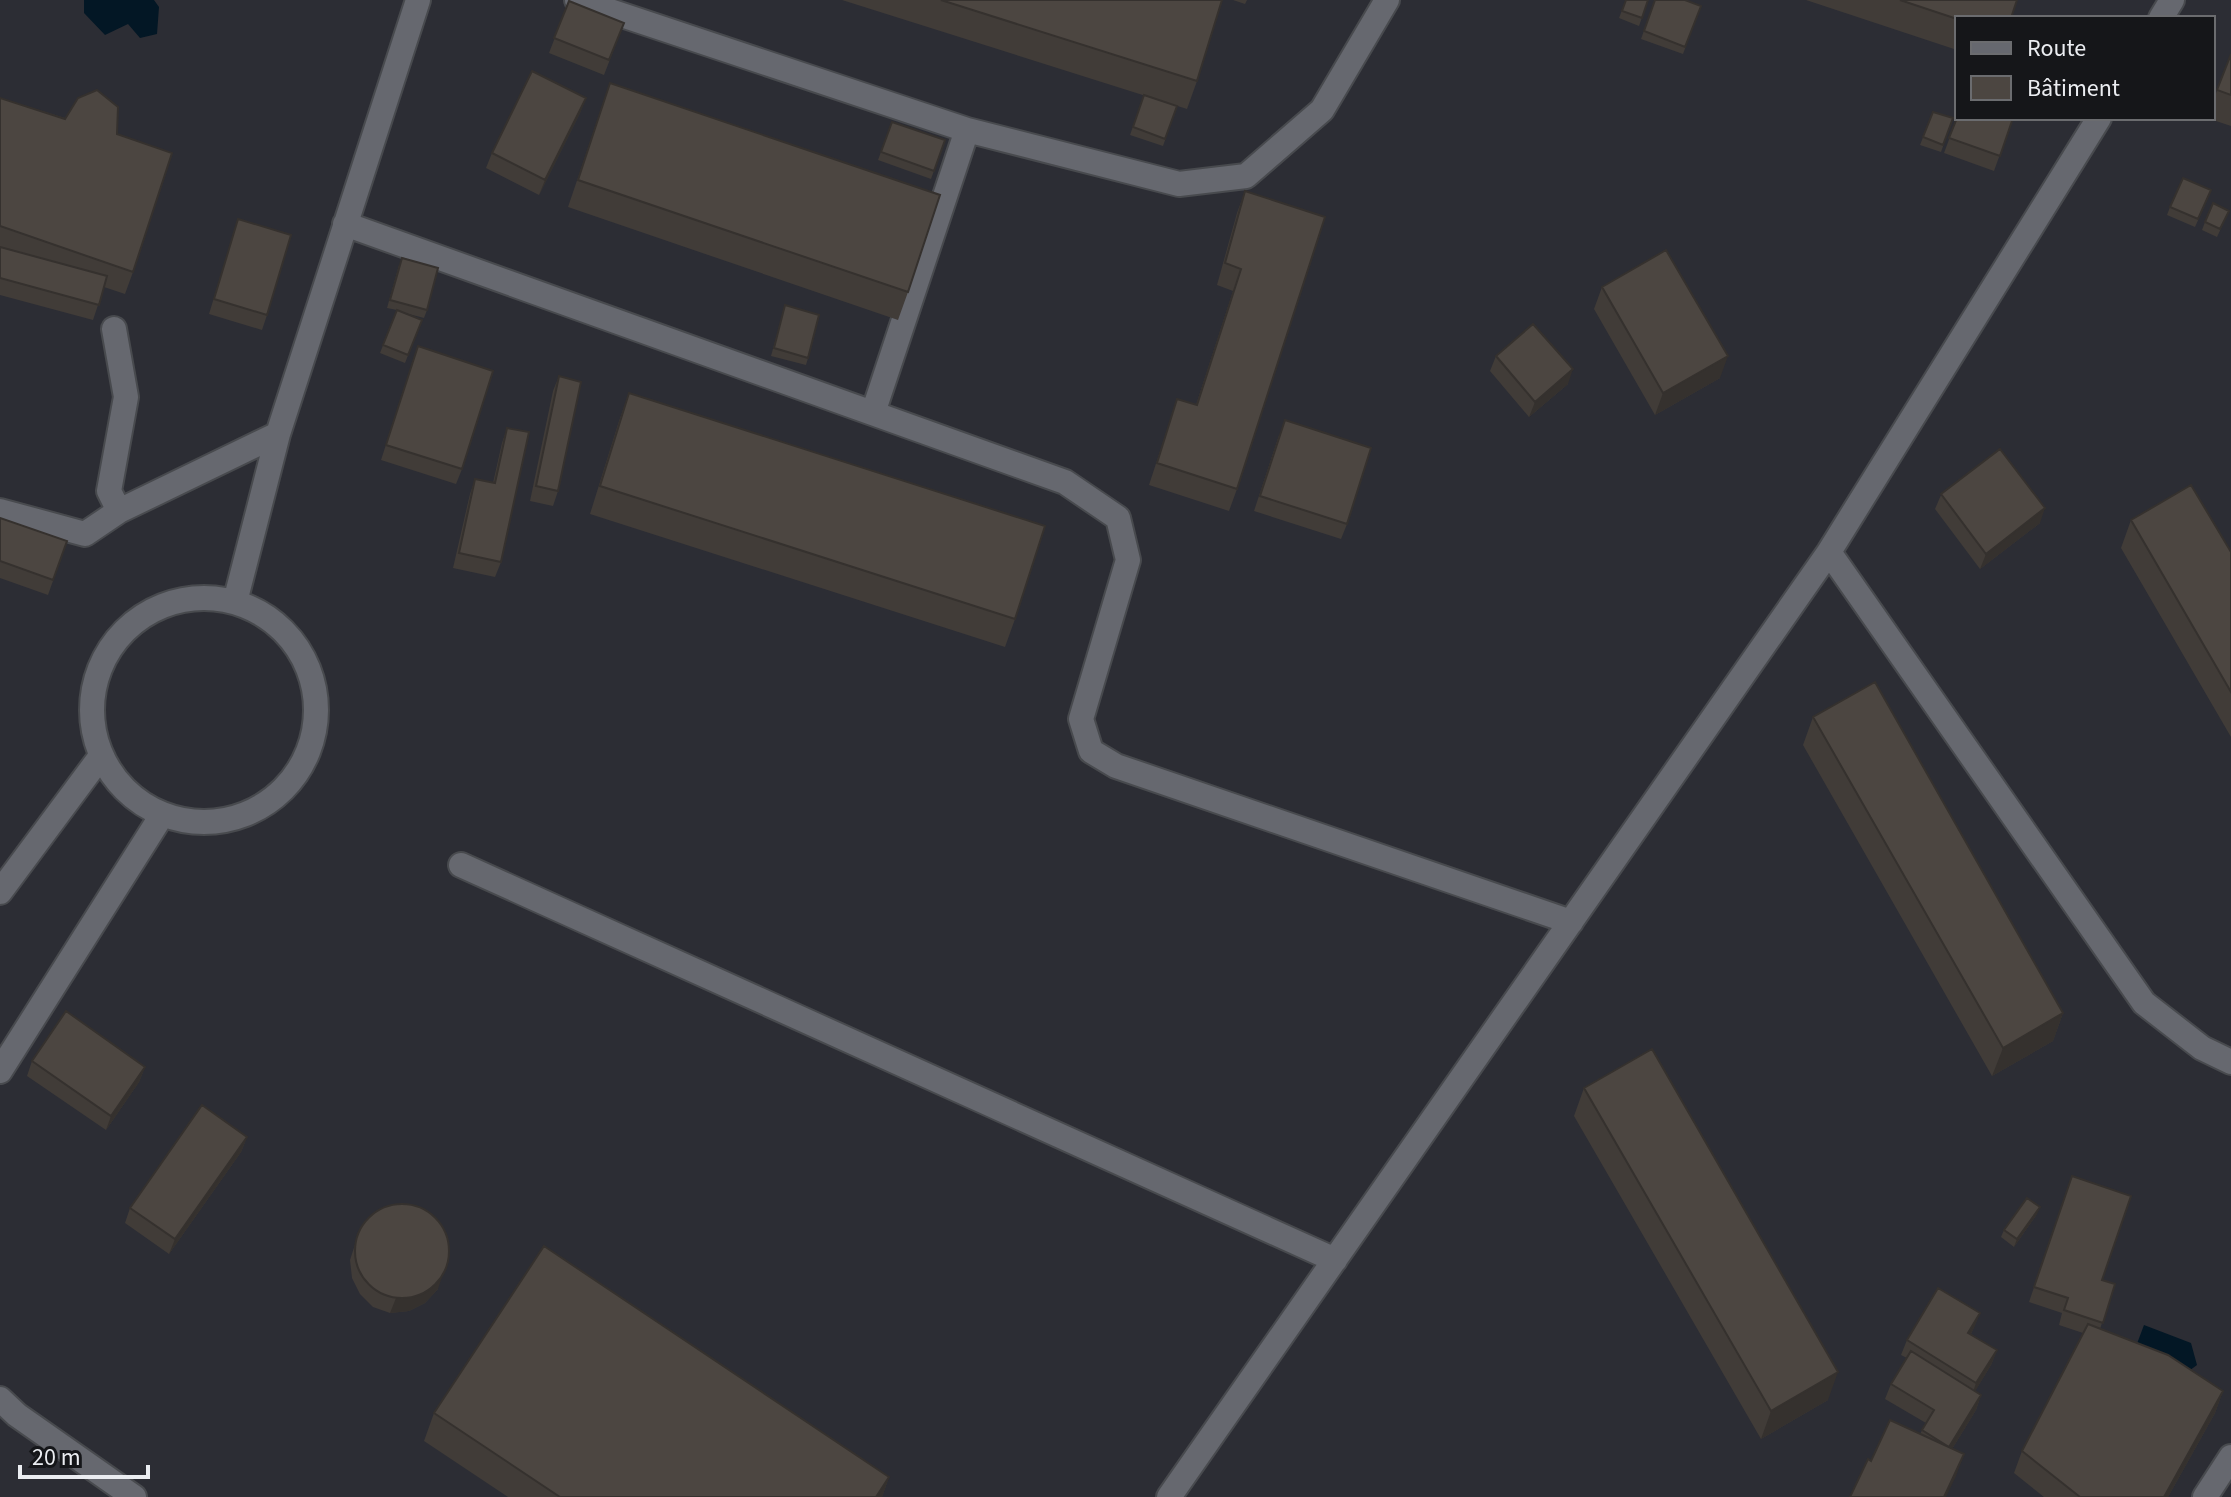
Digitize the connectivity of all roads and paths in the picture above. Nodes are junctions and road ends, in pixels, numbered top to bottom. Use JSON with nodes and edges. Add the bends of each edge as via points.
{"nodes":[{"id":1,"x":418,"y":0,"type":"edge"},
{"id":2,"x":577,"y":0,"type":"edge"},
{"id":3,"x":1387,"y":0,"type":"edge"},
{"id":4,"x":2098,"y":120,"type":"edge"},
{"id":5,"x":967,"y":130,"type":"junction"},
{"id":6,"x":345,"y":224,"type":"junction"},
{"id":7,"x":114,"y":329,"type":"dead end"},
{"id":8,"x":873,"y":413,"type":"junction"},
{"id":9,"x":278,"y":434,"type":"junction"},
{"id":10,"x":0,"y":511,"type":"edge"},
{"id":11,"x":119,"y":511,"type":"junction"},
{"id":12,"x":1829,"y":552,"type":"junction"},
{"id":13,"x":235,"y":602,"type":"junction"},
{"id":14,"x":101,"y":756,"type":"junction"},
{"id":15,"x":162,"y":815,"type":"junction"},
{"id":16,"x":461,"y":865,"type":"dead end"},
{"id":17,"x":0,"y":892,"type":"edge"},
{"id":18,"x":1571,"y":922,"type":"junction"},
{"id":19,"x":2231,"y":1062,"type":"edge"},
{"id":20,"x":0,"y":1071,"type":"edge"},
{"id":21,"x":1335,"y":1260,"type":"junction"},
{"id":22,"x":0,"y":1399,"type":"edge"},
{"id":23,"x":0,"y":1415,"type":"edge"},
{"id":24,"x":25,"y":1421,"type":"junction"},
{"id":25,"x":2231,"y":1457,"type":"edge"},
{"id":26,"x":134,"y":1497,"type":"edge"},
{"id":27,"x":1169,"y":1497,"type":"edge"},
{"id":28,"x":2205,"y":1497,"type":"edge"}],
"edges":[{"from":1,"to":6,"type":"street"},
{"from":2,"to":5,"type":"street"},
{"from":3,"to":5,"type":"street","via":[[1322,110],[1246,176],[1179,184]]},
{"from":4,"to":12,"type":"street"},
{"from":5,"to":8,"type":"street"},
{"from":6,"to":8,"type":"street"},
{"from":6,"to":9,"type":"street"},
{"from":7,"to":11,"type":"street","via":[[126,397],[109,491]]},
{"from":8,"to":18,"type":"street","via":[[1065,482],[1118,518],[1128,560],[1081,719],[1091,751],[1116,766]]},
{"from":9,"to":11,"type":"street"},
{"from":9,"to":13,"type":"street"},
{"from":10,"to":11,"type":"street","via":[[85,534]]},
{"from":12,"to":18,"type":"street"},
{"from":12,"to":19,"type":"street","via":[[2144,1003],[2202,1048]]},
{"from":13,"to":14,"type":"street","via":[[196,597],[161,606],[128,627],[98,673],[91,712]]},
{"from":13,"to":15,"type":"street","via":[[269,618],[297,646],[310,672],[317,711],[311,749],[280,794],[248,816],[201,824]]},
{"from":14,"to":15,"type":"street","via":[[123,789]]},
{"from":14,"to":17,"type":"street"},
{"from":15,"to":20,"type":"street"},
{"from":16,"to":21,"type":"street"},
{"from":18,"to":21,"type":"street"},
{"from":21,"to":27,"type":"street"},
{"from":22,"to":24,"type":"street"},
{"from":23,"to":24,"type":"street"},
{"from":24,"to":26,"type":"street"},
{"from":25,"to":28,"type":"street"}]}
